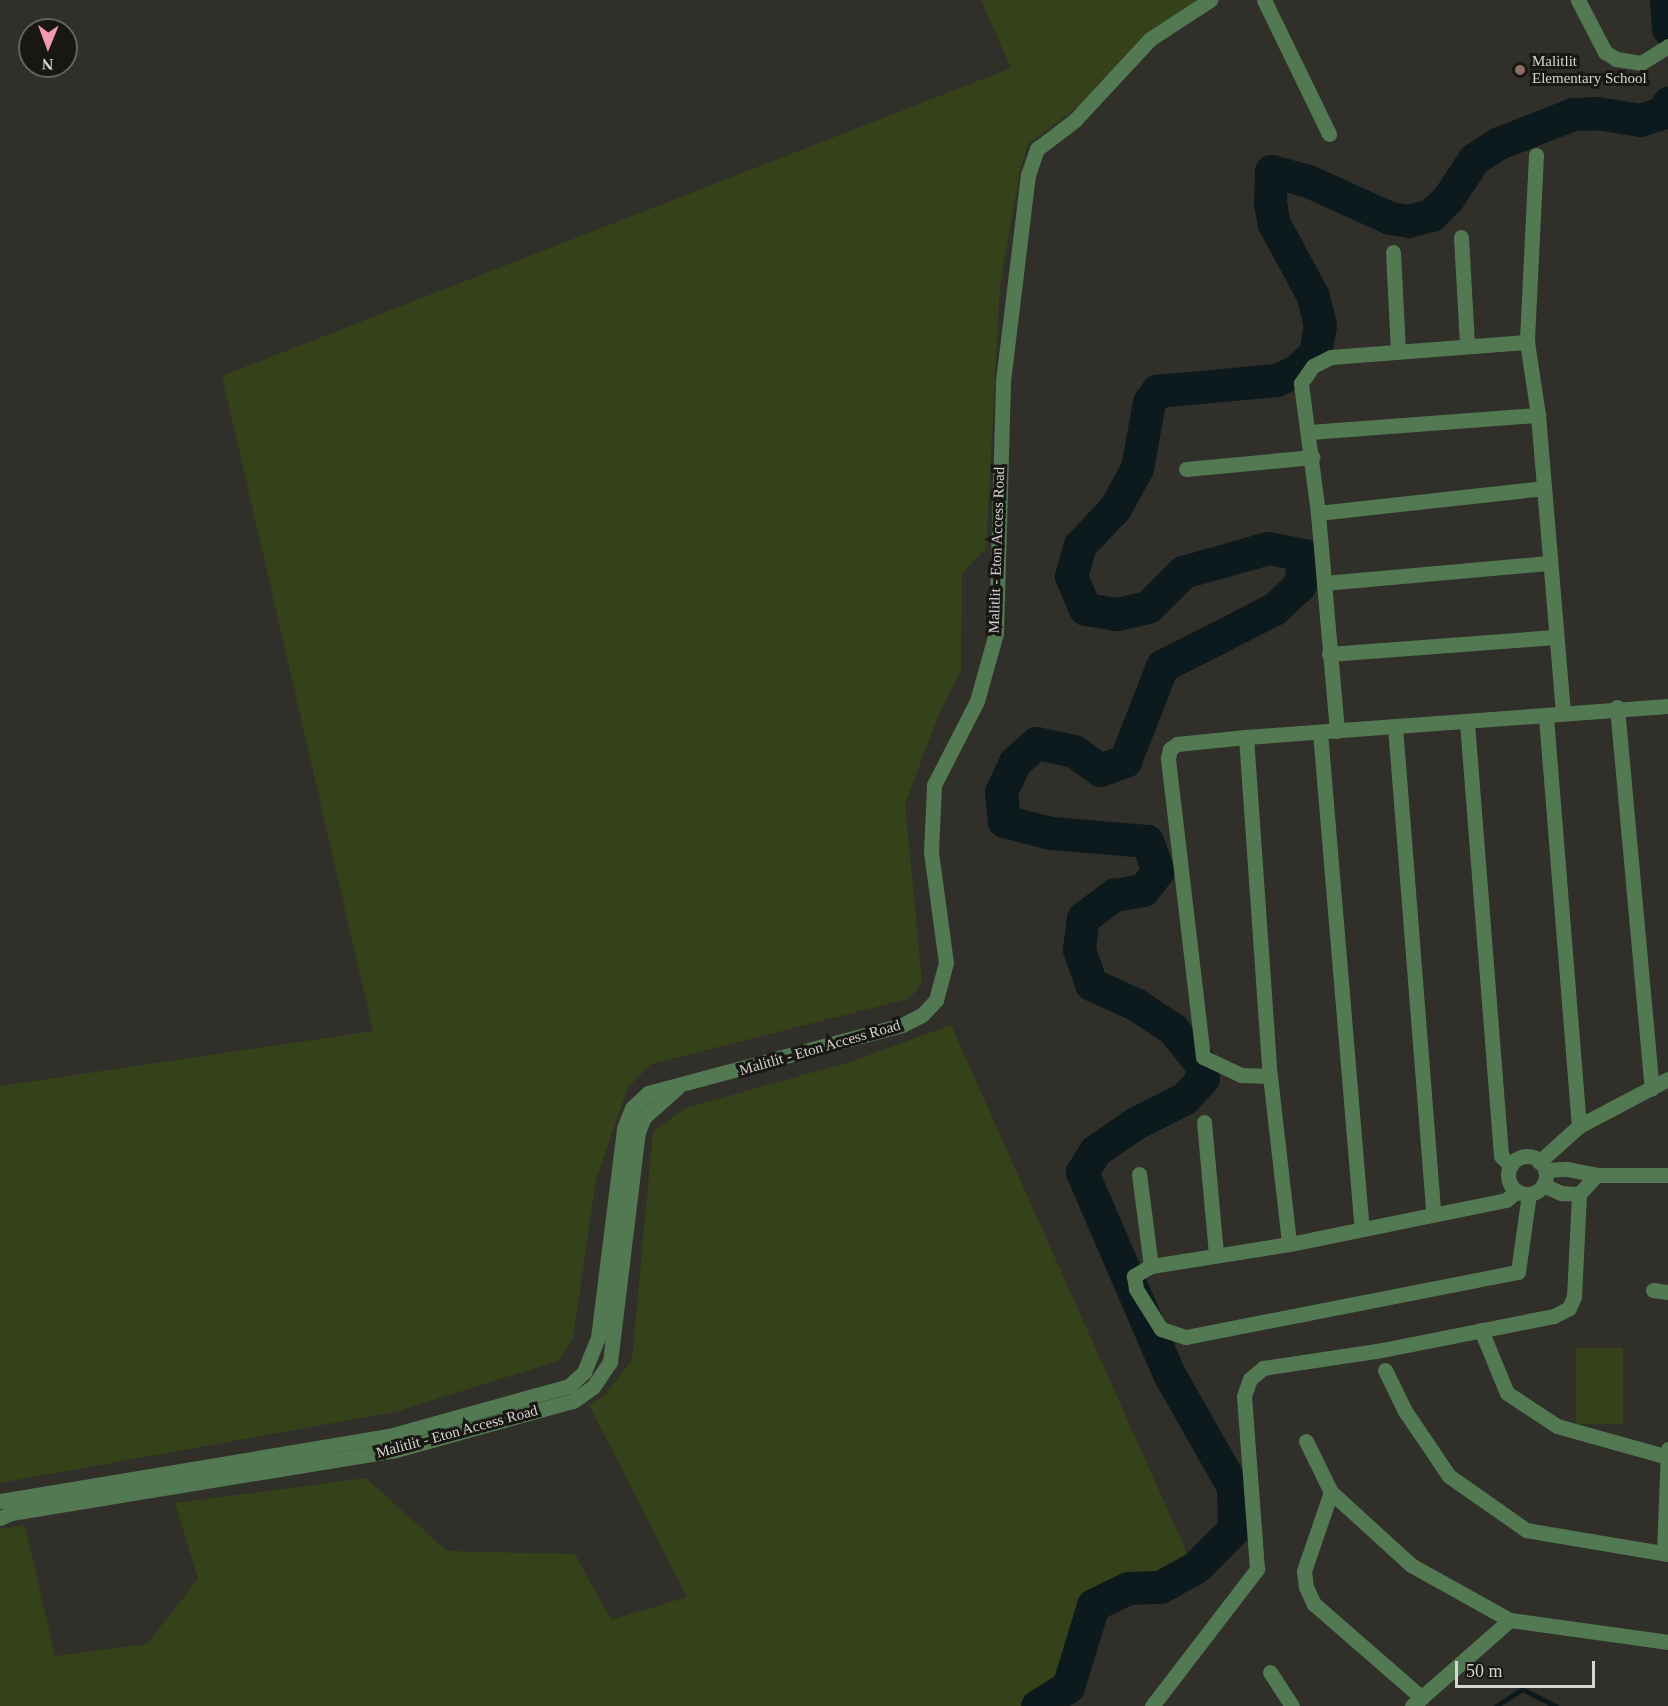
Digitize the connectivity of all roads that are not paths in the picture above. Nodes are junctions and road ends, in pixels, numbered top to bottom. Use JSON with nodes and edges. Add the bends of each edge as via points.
{"nodes":[{"id":1,"x":1210,"y":0,"type":"edge"},
{"id":2,"x":1264,"y":0,"type":"edge"},
{"id":3,"x":1578,"y":0,"type":"edge"},
{"id":4,"x":1668,"y":46,"type":"edge"},
{"id":5,"x":1329,"y":134,"type":"dead end"},
{"id":6,"x":1536,"y":155,"type":"dead end"},
{"id":7,"x":1461,"y":237,"type":"dead end"},
{"id":8,"x":1393,"y":252,"type":"dead end"},
{"id":9,"x":1527,"y":342,"type":"junction"},
{"id":10,"x":1467,"y":345,"type":"junction"},
{"id":11,"x":1398,"y":350,"type":"junction"},
{"id":12,"x":1538,"y":415,"type":"junction"},
{"id":13,"x":1310,"y":432,"type":"junction"},
{"id":14,"x":1312,"y":457,"type":"junction"},
{"id":15,"x":1186,"y":469,"type":"dead end"},
{"id":16,"x":1543,"y":488,"type":"junction"},
{"id":17,"x":1318,"y":513,"type":"junction"},
{"id":18,"x":1548,"y":563,"type":"junction"},
{"id":19,"x":1324,"y":583,"type":"junction"},
{"id":20,"x":1554,"y":637,"type":"junction"},
{"id":21,"x":1329,"y":654,"type":"junction"},
{"id":22,"x":1668,"y":706,"type":"edge"},
{"id":23,"x":1617,"y":707,"type":"junction"},
{"id":24,"x":1563,"y":713,"type":"junction"},
{"id":25,"x":1546,"y":717,"type":"junction"},
{"id":26,"x":1467,"y":723,"type":"junction"},
{"id":27,"x":1395,"y":726,"type":"junction"},
{"id":28,"x":1338,"y":731,"type":"junction"},
{"id":29,"x":1320,"y":732,"type":"junction"},
{"id":30,"x":1246,"y":737,"type":"junction"},
{"id":31,"x":1270,"y":1076,"type":"junction"},
{"id":32,"x":1668,"y":1079,"type":"edge"},
{"id":33,"x":677,"y":1088,"type":"junction"},
{"id":34,"x":1652,"y":1088,"type":"junction"},
{"id":35,"x":1204,"y":1122,"type":"dead end"},
{"id":36,"x":1579,"y":1126,"type":"junction"},
{"id":37,"x":1510,"y":1166,"type":"junction"},
{"id":38,"x":1542,"y":1172,"type":"junction"},
{"id":39,"x":1139,"y":1174,"type":"dead end"},
{"id":40,"x":1597,"y":1175,"type":"junction"},
{"id":41,"x":1668,"y":1175,"type":"edge"},
{"id":42,"x":1523,"y":1192,"type":"junction"},
{"id":43,"x":1579,"y":1194,"type":"junction"},
{"id":44,"x":1433,"y":1213,"type":"junction"},
{"id":45,"x":1362,"y":1227,"type":"junction"},
{"id":46,"x":1288,"y":1244,"type":"junction"},
{"id":47,"x":1216,"y":1255,"type":"junction"},
{"id":48,"x":1151,"y":1266,"type":"junction"},
{"id":49,"x":1481,"y":1330,"type":"junction"},
{"id":50,"x":1385,"y":1370,"type":"dead end"},
{"id":51,"x":1306,"y":1441,"type":"dead end"},
{"id":52,"x":1668,"y":1449,"type":"edge"},
{"id":53,"x":1668,"y":1457,"type":"edge"},
{"id":54,"x":1331,"y":1492,"type":"junction"},
{"id":55,"x":0,"y":1501,"type":"edge"},
{"id":56,"x":0,"y":1518,"type":"edge"},
{"id":57,"x":1666,"y":1553,"type":"edge"},
{"id":58,"x":1510,"y":1620,"type":"junction"},
{"id":59,"x":1668,"y":1642,"type":"edge"},
{"id":60,"x":1270,"y":1672,"type":"dead end"},
{"id":61,"x":1417,"y":1702,"type":"edge"},
{"id":62,"x":1152,"y":1706,"type":"edge"},
{"id":63,"x":1292,"y":1706,"type":"edge"}],
"edges":[{"from":1,"to":33,"type":"street","name":"Malitlit - Eton Access Road","via":[[1150,39],[1075,120],[1037,149],[1028,175],[1004,381],[996,633],[977,701],[934,785],[931,852],[946,963],[936,1000],[922,1015],[902,1025]]},
{"from":2,"to":5,"type":"street"},
{"from":3,"to":4,"type":"street","via":[[1605,52],[1628,63],[1641,63]]},
{"from":6,"to":9,"type":"street"},
{"from":7,"to":10,"type":"street"},
{"from":8,"to":11,"type":"street"},
{"from":9,"to":10,"type":"street"},
{"from":9,"to":12,"type":"street"},
{"from":10,"to":11,"type":"street"},
{"from":11,"to":13,"type":"street","via":[[1331,357],[1313,366],[1301,383]]},
{"from":12,"to":13,"type":"street"},
{"from":12,"to":16,"type":"street"},
{"from":13,"to":14,"type":"street"},
{"from":14,"to":15,"type":"street"},
{"from":14,"to":17,"type":"street"},
{"from":16,"to":17,"type":"street"},
{"from":16,"to":18,"type":"street"},
{"from":17,"to":19,"type":"street"},
{"from":18,"to":19,"type":"street"},
{"from":18,"to":20,"type":"street"},
{"from":19,"to":21,"type":"street"},
{"from":20,"to":21,"type":"street"},
{"from":20,"to":24,"type":"street"},
{"from":21,"to":28,"type":"street"},
{"from":22,"to":23,"type":"street"},
{"from":23,"to":24,"type":"street"},
{"from":23,"to":34,"type":"street"},
{"from":24,"to":25,"type":"street"},
{"from":25,"to":26,"type":"street"},
{"from":25,"to":36,"type":"street"},
{"from":26,"to":27,"type":"street"},
{"from":26,"to":37,"type":"street","via":[[1501,1156]]},
{"from":27,"to":28,"type":"street"},
{"from":27,"to":44,"type":"street"},
{"from":28,"to":29,"type":"street"},
{"from":29,"to":30,"type":"street"},
{"from":29,"to":45,"type":"street"},
{"from":30,"to":31,"type":"street"},
{"from":30,"to":31,"type":"street","via":[[1177,744],[1168,758],[1203,1057],[1241,1075]]},
{"from":31,"to":46,"type":"street"},
{"from":32,"to":34,"type":"street"},
{"from":33,"to":55,"type":"street","name":"Malitlit - Eton Access Road","via":[[648,1093],[632,1108],[624,1128],[598,1338],[584,1372],[569,1386],[389,1436]]},
{"from":33,"to":56,"type":"street","name":"Malitlit - Eton Access Road","via":[[644,1118],[639,1132],[610,1362],[593,1387],[573,1401],[396,1450],[10,1513]]},
{"from":34,"to":36,"type":"street"},
{"from":35,"to":47,"type":"street"},
{"from":36,"to":38,"type":"street"},
{"from":37,"to":38,"type":"street","via":[[1521,1157]]},
{"from":37,"to":42,"type":"street","via":[[1508,1180]]},
{"from":38,"to":40,"type":"street","via":[[1567,1169]]},
{"from":38,"to":42,"type":"street"},
{"from":38,"to":43,"type":"street","via":[[1561,1193]]},
{"from":39,"to":48,"type":"street"},
{"from":40,"to":41,"type":"street"},
{"from":40,"to":43,"type":"street"},
{"from":42,"to":44,"type":"street","via":[[1506,1200]]},
{"from":42,"to":48,"type":"street","via":[[1518,1272],[1186,1337],[1161,1329],[1136,1289],[1134,1276]]},
{"from":43,"to":49,"type":"street","via":[[1574,1297],[1569,1308],[1554,1316]]},
{"from":44,"to":45,"type":"street"},
{"from":45,"to":46,"type":"street"},
{"from":46,"to":47,"type":"street"},
{"from":47,"to":48,"type":"street"},
{"from":49,"to":53,"type":"street","via":[[1508,1393],[1557,1426]]},
{"from":49,"to":62,"type":"street","via":[[1263,1368],[1250,1379],[1244,1396],[1257,1569]]},
{"from":50,"to":57,"type":"street","via":[[1405,1411],[1449,1476],[1526,1530]]},
{"from":51,"to":54,"type":"street"},
{"from":52,"to":53,"type":"street"},
{"from":53,"to":57,"type":"street"},
{"from":54,"to":58,"type":"street","via":[[1411,1565]]},
{"from":54,"to":61,"type":"street","via":[[1304,1571],[1306,1587],[1314,1604]]},
{"from":58,"to":59,"type":"street"},
{"from":58,"to":61,"type":"street"},
{"from":60,"to":63,"type":"street"}]}
